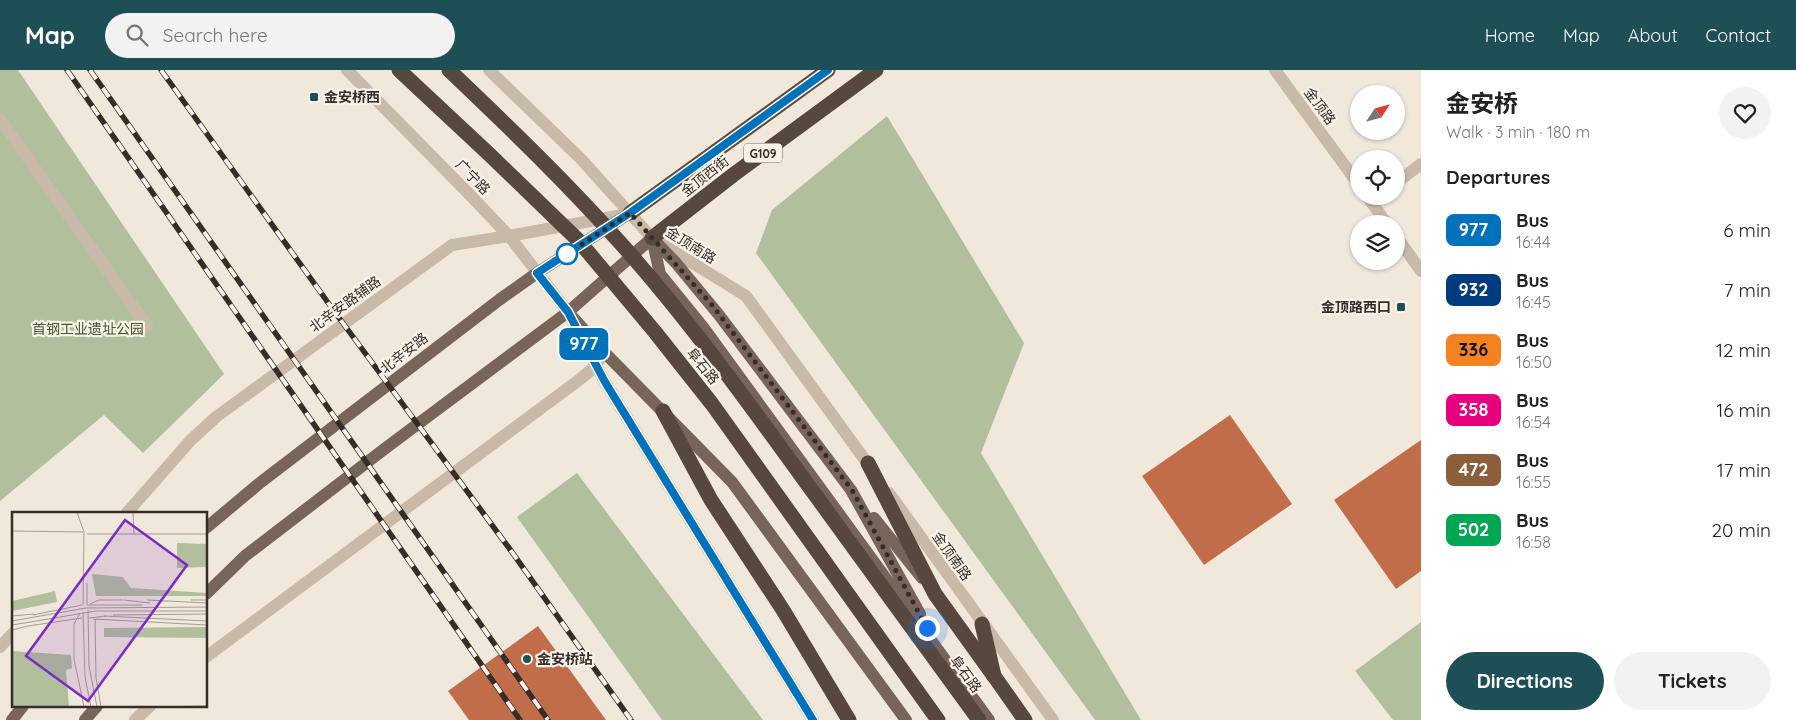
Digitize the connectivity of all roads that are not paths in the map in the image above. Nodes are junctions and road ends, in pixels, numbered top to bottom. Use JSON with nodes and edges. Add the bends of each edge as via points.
{"nodes":[{"id":1,"x":348,"y":70,"type":"edge"},
{"id":2,"x":399,"y":70,"type":"edge"},
{"id":3,"x":449,"y":70,"type":"edge"},
{"id":4,"x":489,"y":70,"type":"edge"},
{"id":5,"x":828,"y":70,"type":"edge"},
{"id":6,"x":876,"y":70,"type":"edge"},
{"id":7,"x":1275,"y":70,"type":"edge"},
{"id":8,"x":0,"y":119,"type":"edge"},
{"id":9,"x":1421,"y":164,"type":"edge"},
{"id":10,"x":1350,"y":173,"type":"edge"},
{"id":11,"x":1405,"y":176,"type":"edge"},
{"id":12,"x":630,"y":213,"type":"junction"},
{"id":13,"x":509,"y":236,"type":"junction"},
{"id":14,"x":652,"y":238,"type":"junction"},
{"id":15,"x":1405,"y":248,"type":"edge"},
{"id":16,"x":1421,"y":270,"type":"edge"},
{"id":17,"x":537,"y":273,"type":"junction"},
{"id":18,"x":568,"y":312,"type":"junction"},
{"id":19,"x":147,"y":326,"type":"dead end"},
{"id":20,"x":603,"y":351,"type":"junction"},
{"id":21,"x":596,"y":366,"type":"junction"},
{"id":22,"x":663,"y":411,"type":"junction"},
{"id":23,"x":868,"y":463,"type":"junction"},
{"id":24,"x":852,"y":490,"type":"junction"},
{"id":25,"x":128,"y":512,"type":"edge"},
{"id":26,"x":208,"y":526,"type":"edge"},
{"id":27,"x":208,"y":592,"type":"edge"},
{"id":28,"x":934,"y":594,"type":"junction"},
{"id":29,"x":982,"y":624,"type":"junction"},
{"id":30,"x":12,"y":634,"type":"edge"},
{"id":31,"x":0,"y":647,"type":"edge"},
{"id":32,"x":208,"y":656,"type":"edge"},
{"id":33,"x":946,"y":662,"type":"junction"},
{"id":34,"x":994,"y":676,"type":"junction"},
{"id":35,"x":21,"y":708,"type":"edge"},
{"id":36,"x":96,"y":708,"type":"edge"},
{"id":37,"x":148,"y":708,"type":"edge"},
{"id":38,"x":12,"y":720,"type":"edge"},
{"id":39,"x":85,"y":720,"type":"edge"},
{"id":40,"x":135,"y":720,"type":"edge"},
{"id":41,"x":813,"y":720,"type":"edge"},
{"id":42,"x":849,"y":720,"type":"edge"},
{"id":43,"x":906,"y":720,"type":"edge"},
{"id":44,"x":938,"y":720,"type":"edge"},
{"id":45,"x":979,"y":720,"type":"edge"},
{"id":46,"x":988,"y":720,"type":"edge"},
{"id":47,"x":1025,"y":720,"type":"edge"},
{"id":48,"x":1053,"y":720,"type":"edge"}],
"edges":[{"from":1,"to":13,"type":"street","name":"广宁路"},
{"from":2,"to":44,"type":"highway","name":"阜石路","bridge":true,"via":[[578,240],[655,332],[718,412]]},
{"from":3,"to":45,"type":"highway","name":"阜石路","bridge":true,"via":[[580,199],[680,313]]},
{"from":4,"to":12,"type":"street","via":[[581,158]]},
{"from":5,"to":12,"type":"highway","name":"金顶西街","number":"G109"},
{"from":6,"to":14,"type":"highway","name":"金顶西街","number":"G109"},
{"from":7,"to":10,"type":"street","name":"金顶路"},
{"from":8,"to":19,"type":"street"},
{"from":9,"to":11,"type":"street"},
{"from":12,"to":13,"type":"street","name":"北辛安路辅路"},
{"from":12,"to":14,"type":"street"},
{"from":12,"to":17,"type":"main road","name":"北辛安路"},
{"from":13,"to":17,"type":"street","name":"广宁路"},
{"from":13,"to":25,"type":"street","name":"北辛安路辅路","via":[[452,245],[216,417],[190,441]]},
{"from":14,"to":18,"type":"main road"},
{"from":14,"to":23,"type":"street","name":"金顶南路","via":[[746,296]]},
{"from":14,"to":24,"type":"main road","via":[[714,308]]},
{"from":14,"to":33,"type":"main road","name":"金顶南路","via":[[660,274],[703,327]]},
{"from":15,"to":16,"type":"street"},
{"from":17,"to":18,"type":"street","name":"广宁路"},
{"from":17,"to":26,"type":"main road","name":"北辛安路","via":[[261,482]]},
{"from":18,"to":20,"type":"main road"},
{"from":18,"to":21,"type":"street"},
{"from":18,"to":27,"type":"main road","via":[[245,556]]},
{"from":20,"to":21,"type":"street"},
{"from":20,"to":22,"type":"main road"},
{"from":21,"to":32,"type":"street"},
{"from":21,"to":41,"type":"street"},
{"from":22,"to":42,"type":"highway","via":[[711,500],[783,610]]},
{"from":22,"to":43,"type":"main road","via":[[732,482]]},
{"from":23,"to":28,"type":"highway"},
{"from":23,"to":29,"type":"street","name":"金顶南路"},
{"from":24,"to":28,"type":"main road"},
{"from":24,"to":33,"type":"main road"},
{"from":28,"to":34,"type":"highway"},
{"from":29,"to":34,"type":"highway"},
{"from":29,"to":48,"type":"street","name":"金顶南路"},
{"from":30,"to":31,"type":"street"},
{"from":33,"to":46,"type":"main road","name":"金顶南路"},
{"from":34,"to":47,"type":"highway"},
{"from":35,"to":38,"type":"main road"},
{"from":36,"to":39,"type":"main road"},
{"from":37,"to":40,"type":"street"}]}
